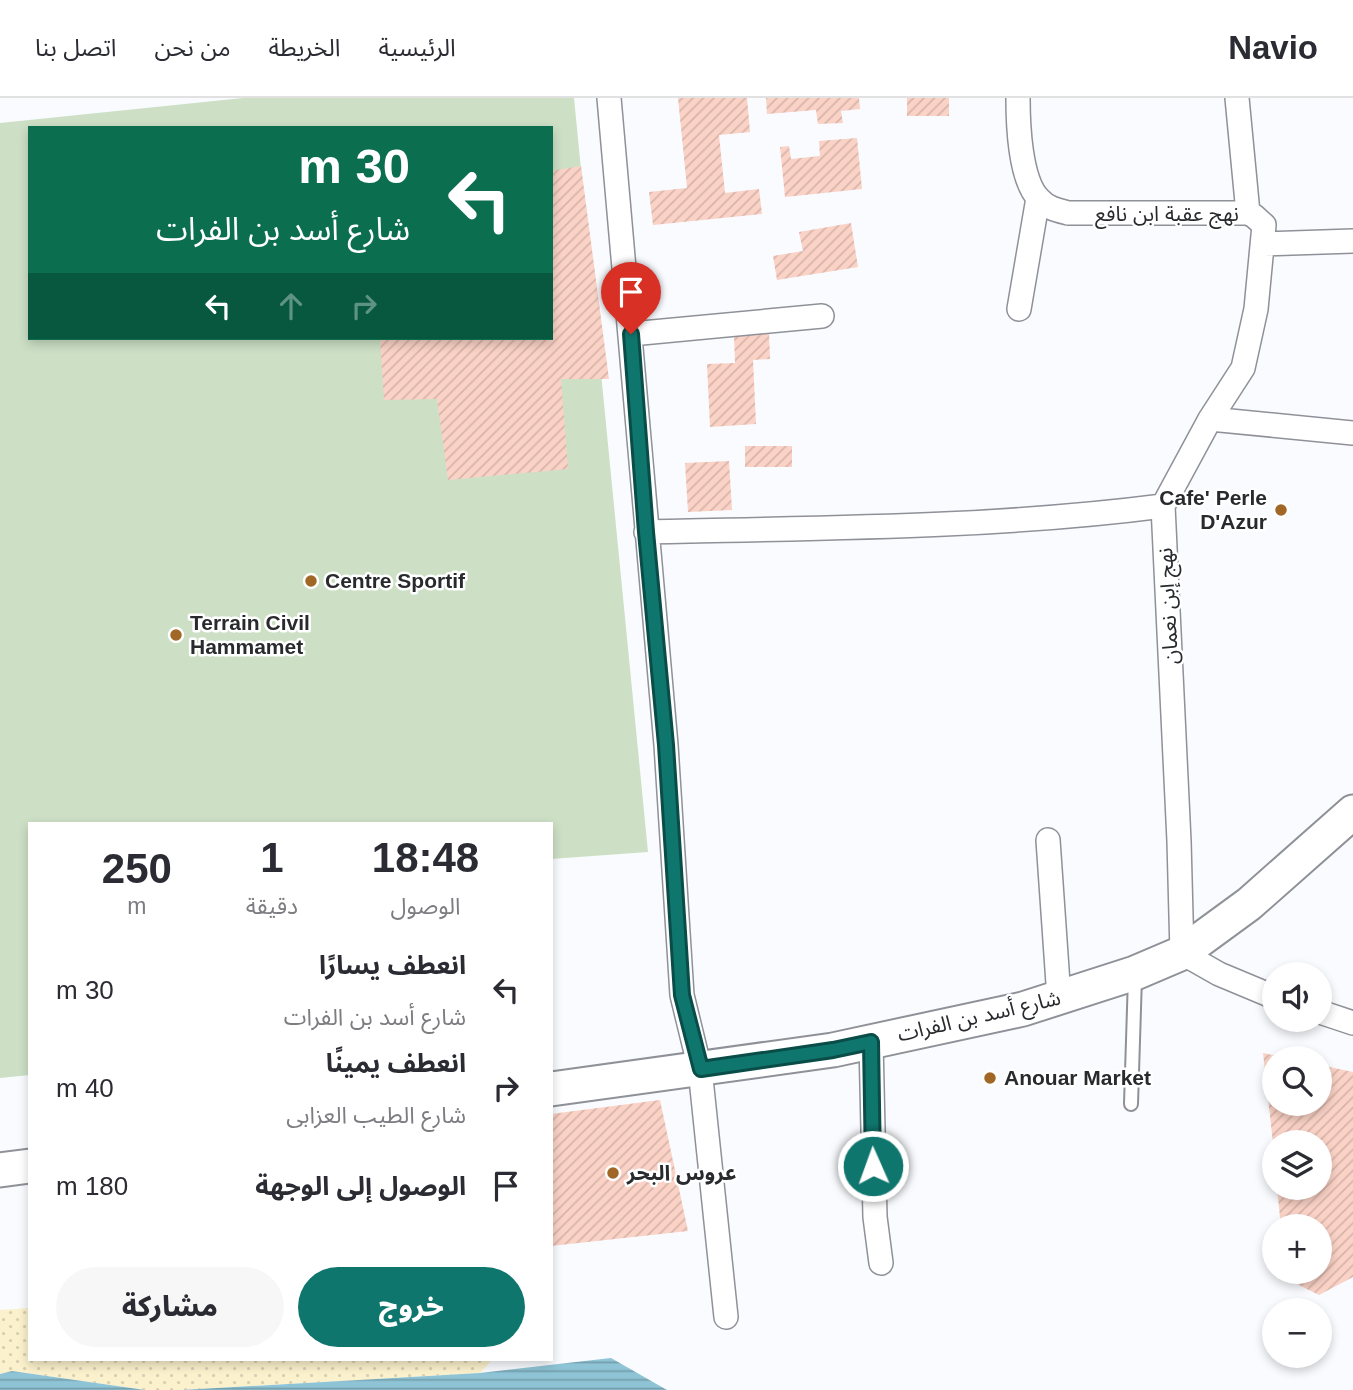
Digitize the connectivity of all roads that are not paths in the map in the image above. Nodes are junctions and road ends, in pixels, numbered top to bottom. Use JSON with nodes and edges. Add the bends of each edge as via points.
{"nodes":[{"id":1,"x":608,"y":98,"type":"edge"},
{"id":2,"x":1018,"y":98,"type":"edge"},
{"id":3,"x":1237,"y":98,"type":"edge"},
{"id":4,"x":1038,"y":198,"type":"junction"},
{"id":5,"x":1248,"y":213,"type":"junction"},
{"id":6,"x":1353,"y":241,"type":"edge"},
{"id":7,"x":1264,"y":244,"type":"junction"},
{"id":8,"x":1019,"y":309,"type":"dead end"},
{"id":9,"x":822,"y":316,"type":"dead end"},
{"id":10,"x":631,"y":334,"type":"junction"},
{"id":11,"x":1210,"y":419,"type":"junction"},
{"id":12,"x":1353,"y":433,"type":"edge"},
{"id":13,"x":1163,"y":506,"type":"junction"},
{"id":14,"x":646,"y":532,"type":"junction"},
{"id":15,"x":1353,"y":812,"type":"edge"},
{"id":16,"x":1048,"y":839,"type":"dead end"},
{"id":17,"x":1182,"y":953,"type":"junction"},
{"id":18,"x":1135,"y":973,"type":"junction"},
{"id":19,"x":1262,"y":992,"type":"edge"},
{"id":20,"x":1059,"y":998,"type":"junction"},
{"id":21,"x":1332,"y":1016,"type":"edge"},
{"id":22,"x":1353,"y":1023,"type":"edge"},
{"id":23,"x":871,"y":1042,"type":"junction"},
{"id":24,"x":701,"y":1069,"type":"junction"},
{"id":25,"x":553,"y":1089,"type":"edge"},
{"id":26,"x":1131,"y":1104,"type":"dead end"},
{"id":27,"x":28,"y":1166,"type":"edge"},
{"id":28,"x":0,"y":1170,"type":"edge"},
{"id":29,"x":881,"y":1263,"type":"dead end"},
{"id":30,"x":726,"y":1317,"type":"dead end"}],
"edges":[{"from":1,"to":10,"type":"street"},
{"from":2,"to":4,"type":"street","via":[[1027,174]]},
{"from":3,"to":5,"type":"street"},
{"from":4,"to":5,"type":"street","name":"نهج عقبة ابن نافع","via":[[1052,209],[1068,213]]},
{"from":4,"to":8,"type":"street"},
{"from":5,"to":7,"type":"street","name":"نهج عقبة ابن نافع","via":[[1264,225]]},
{"from":6,"to":7,"type":"street"},
{"from":7,"to":11,"type":"street","name":"نهج عقبة ابن نافع","via":[[1243,368]]},
{"from":9,"to":10,"type":"street"},
{"from":10,"to":14,"type":"street"},
{"from":11,"to":12,"type":"street"},
{"from":11,"to":13,"type":"street","name":"نهج عقبة ابن نافع"},
{"from":13,"to":14,"type":"street","via":[[1094,515],[960,522]]},
{"from":13,"to":17,"type":"street","name":"نهج إبن نعمان"},
{"from":14,"to":24,"type":"street","via":[[682,995]]},
{"from":15,"to":17,"type":"street","name":"شارع أسد بن الفرات","via":[[1249,904]]},
{"from":16,"to":20,"type":"street"},
{"from":17,"to":18,"type":"street","name":"شارع أسد بن الفرات"},
{"from":17,"to":19,"type":"street"},
{"from":18,"to":20,"type":"street","name":"شارع أسد بن الفرات"},
{"from":18,"to":26,"type":"lane"},
{"from":20,"to":23,"type":"street","name":"شارع أسد بن الفرات"},
{"from":21,"to":22,"type":"street"},
{"from":23,"to":24,"type":"street","name":"شارع أسد بن الفرات"},
{"from":23,"to":29,"type":"street","via":[[875,1217]]},
{"from":24,"to":25,"type":"street","name":"شارع أسد بن الفرات"},
{"from":24,"to":30,"type":"street"},
{"from":27,"to":28,"type":"street"}]}
